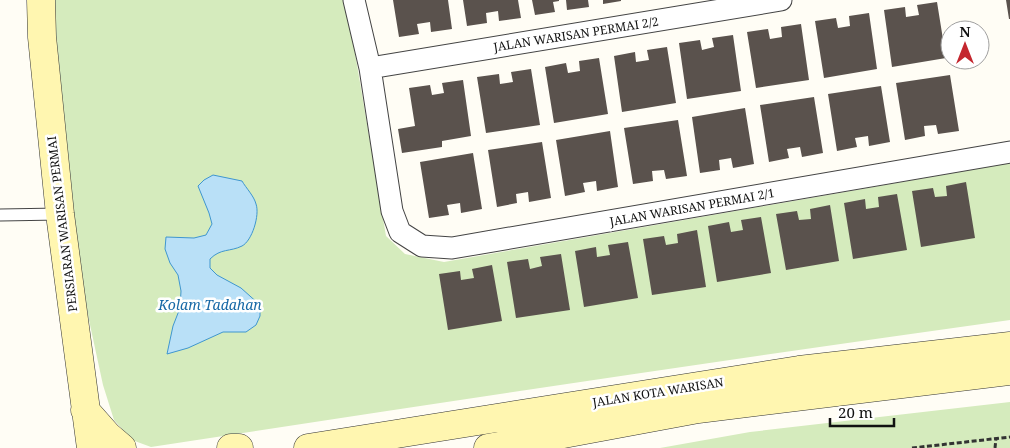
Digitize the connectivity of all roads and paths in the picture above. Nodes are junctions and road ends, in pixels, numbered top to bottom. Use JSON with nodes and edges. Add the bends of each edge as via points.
{"nodes":[{"id":1,"x":41,"y":0,"type":"edge"},
{"id":2,"x":354,"y":0,"type":"edge"},
{"id":3,"x":781,"y":0,"type":"edge"},
{"id":4,"x":370,"y":68,"type":"junction"},
{"id":5,"x":1010,"y":152,"type":"edge"},
{"id":6,"x":60,"y":214,"type":"junction"},
{"id":7,"x":0,"y":215,"type":"edge"},
{"id":8,"x":1010,"y":346,"type":"edge"},
{"id":9,"x":1010,"y":371,"type":"edge"},
{"id":10,"x":85,"y":410,"type":"junction"},
{"id":11,"x":1010,"y":437,"type":"edge"},
{"id":12,"x":996,"y":438,"type":"junction"},
{"id":13,"x":69,"y":448,"type":"edge"},
{"id":14,"x":91,"y":448,"type":"edge"},
{"id":15,"x":122,"y":448,"type":"edge"},
{"id":16,"x":231,"y":448,"type":"edge"},
{"id":17,"x":239,"y":448,"type":"edge"},
{"id":18,"x":308,"y":448,"type":"edge"},
{"id":19,"x":488,"y":448,"type":"edge"},
{"id":20,"x":912,"y":448,"type":"edge"},
{"id":21,"x":995,"y":448,"type":"edge"}],
"edges":[{"from":1,"to":6,"type":"street","name":"PERSIARAN WARISAN PERMAI","via":[[42,47]]},
{"from":2,"to":4,"type":"street","name":"JALAN WARISAN PERMAI 2/1"},
{"from":3,"to":4,"type":"street","name":"JALAN WARISAN PERMAI 2/2"},
{"from":4,"to":5,"type":"street","name":"JALAN WARISAN PERMAI 2/1","via":[[392,211],[400,232],[422,246],[452,248]]},
{"from":6,"to":7,"type":"lane"},
{"from":6,"to":10,"type":"street","name":"PERSIARAN WARISAN PERMAI"},
{"from":8,"to":18,"type":"street","name":"JALAN KOTA WARISAN","via":[[799,370]]},
{"from":9,"to":19,"type":"street","name":"JALAN KOTA WARISAN","via":[[698,409]]},
{"from":10,"to":13,"type":"street","via":[[76,438]]},
{"from":10,"to":14,"type":"street","name":"PERSIARAN WARISAN PERMAI"},
{"from":10,"to":15,"type":"street"},
{"from":11,"to":12,"type":"path"},
{"from":12,"to":20,"type":"path"},
{"from":12,"to":21,"type":"path"},
{"from":16,"to":17,"type":"street"}]}
